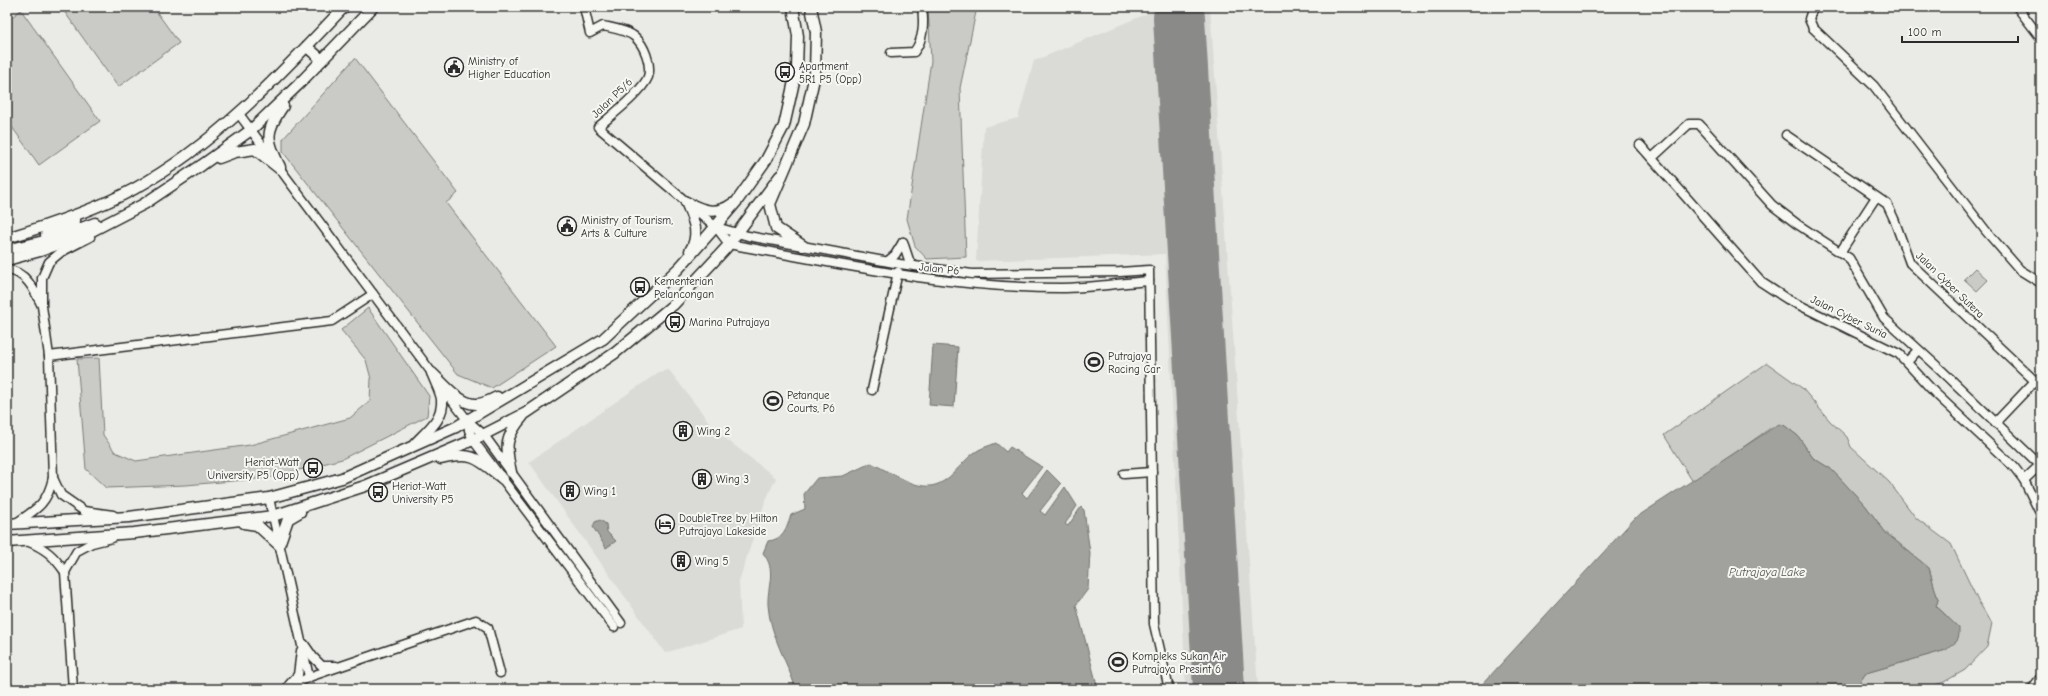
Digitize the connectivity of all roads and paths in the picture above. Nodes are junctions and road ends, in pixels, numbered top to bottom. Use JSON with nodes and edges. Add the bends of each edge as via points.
{"nodes":[{"id":1,"x":344,"y":7,"type":"edge"},
{"id":2,"x":373,"y":7,"type":"edge"},
{"id":3,"x":584,"y":7,"type":"edge"},
{"id":4,"x":792,"y":7,"type":"edge"},
{"id":5,"x":811,"y":7,"type":"edge"},
{"id":6,"x":922,"y":7,"type":"edge"},
{"id":7,"x":1809,"y":7,"type":"edge"},
{"id":8,"x":2017,"y":7,"type":"edge"},
{"id":9,"x":2041,"y":38,"type":"edge"},
{"id":10,"x":307,"y":47,"type":"junction"},
{"id":11,"x":891,"y":53,"type":"dead end"},
{"id":12,"x":322,"y":60,"type":"junction"},
{"id":13,"x":298,"y":84,"type":"junction"},
{"id":14,"x":239,"y":114,"type":"junction"},
{"id":15,"x":251,"y":130,"type":"junction"},
{"id":16,"x":1786,"y":135,"type":"dead end"},
{"id":17,"x":1640,"y":145,"type":"dead end"},
{"id":18,"x":1652,"y":158,"type":"junction"},
{"id":19,"x":202,"y":165,"type":"junction"},
{"id":20,"x":280,"y":169,"type":"junction"},
{"id":21,"x":780,"y":176,"type":"junction"},
{"id":22,"x":133,"y":189,"type":"junction"},
{"id":23,"x":1876,"y":197,"type":"junction"},
{"id":24,"x":737,"y":201,"type":"junction"},
{"id":25,"x":686,"y":202,"type":"junction"},
{"id":26,"x":144,"y":204,"type":"junction"},
{"id":27,"x":716,"y":226,"type":"junction"},
{"id":28,"x":737,"y":234,"type":"junction"},
{"id":29,"x":7,"y":238,"type":"edge"},
{"id":30,"x":729,"y":244,"type":"junction"},
{"id":31,"x":803,"y":246,"type":"junction"},
{"id":32,"x":9,"y":249,"type":"edge"},
{"id":33,"x":1841,"y":251,"type":"junction"},
{"id":34,"x":7,"y":260,"type":"edge"},
{"id":35,"x":888,"y":262,"type":"junction"},
{"id":36,"x":900,"y":264,"type":"junction"},
{"id":37,"x":912,"y":265,"type":"junction"},
{"id":38,"x":679,"y":268,"type":"junction"},
{"id":39,"x":7,"y":270,"type":"edge"},
{"id":40,"x":897,"y":275,"type":"junction"},
{"id":41,"x":1149,"y":281,"type":"junction"},
{"id":42,"x":2041,"y":283,"type":"edge"},
{"id":43,"x":373,"y":294,"type":"junction"},
{"id":44,"x":42,"y":306,"type":"junction"},
{"id":45,"x":1918,"y":350,"type":"junction"},
{"id":46,"x":49,"y":356,"type":"junction"},
{"id":47,"x":1907,"y":362,"type":"junction"},
{"id":48,"x":432,"y":373,"type":"junction"},
{"id":49,"x":537,"y":380,"type":"junction"},
{"id":50,"x":2038,"y":383,"type":"edge"},
{"id":51,"x":872,"y":390,"type":"dead end"},
{"id":52,"x":526,"y":413,"type":"junction"},
{"id":53,"x":468,"y":421,"type":"junction"},
{"id":54,"x":1995,"y":423,"type":"junction"},
{"id":55,"x":484,"y":435,"type":"junction"},
{"id":56,"x":473,"y":440,"type":"junction"},
{"id":57,"x":409,"y":449,"type":"junction"},
{"id":58,"x":418,"y":465,"type":"junction"},
{"id":59,"x":2041,"y":466,"type":"edge"},
{"id":60,"x":1152,"y":472,"type":"junction"},
{"id":61,"x":1124,"y":474,"type":"dead end"},
{"id":62,"x":507,"y":476,"type":"junction"},
{"id":63,"x":54,"y":478,"type":"junction"},
{"id":64,"x":2024,"y":480,"type":"junction"},
{"id":65,"x":269,"y":498,"type":"junction"},
{"id":66,"x":314,"y":504,"type":"junction"},
{"id":67,"x":2041,"y":515,"type":"edge"},
{"id":68,"x":273,"y":516,"type":"junction"},
{"id":69,"x":129,"y":517,"type":"junction"},
{"id":70,"x":235,"y":522,"type":"junction"},
{"id":71,"x":11,"y":524,"type":"edge"},
{"id":72,"x":134,"y":532,"type":"junction"},
{"id":73,"x":27,"y":541,"type":"junction"},
{"id":74,"x":7,"y":542,"type":"edge"},
{"id":75,"x":279,"y":545,"type":"junction"},
{"id":76,"x":65,"y":572,"type":"junction"},
{"id":77,"x":617,"y":625,"type":"dead end"},
{"id":78,"x":302,"y":640,"type":"junction"},
{"id":79,"x":342,"y":666,"type":"junction"},
{"id":80,"x":500,"y":673,"type":"dead end"},
{"id":81,"x":309,"y":677,"type":"junction"},
{"id":82,"x":2041,"y":677,"type":"edge"},
{"id":83,"x":73,"y":689,"type":"edge"},
{"id":84,"x":286,"y":689,"type":"edge"},
{"id":85,"x":1169,"y":689,"type":"edge"},
{"id":86,"x":2032,"y":689,"type":"edge"}],
"edges":[{"from":1,"to":10,"type":"street"},
{"from":2,"to":12,"type":"street"},
{"from":3,"to":25,"type":"street","name":"Jalan P5/6","via":[[590,33],[603,26],[635,36],[644,48],[648,60],[648,76],[636,93],[598,127]]},
{"from":4,"to":24,"type":"street","via":[[798,36],[797,68],[784,126],[766,160]]},
{"from":5,"to":21,"type":"street","via":[[816,32],[815,74],[810,103],[804,124]]},
{"from":6,"to":11,"type":"street","via":[[922,36],[918,47],[914,52]]},
{"from":7,"to":42,"type":"street","via":[[1812,10],[1809,19],[1813,28],[1874,86],[2020,270]]},
{"from":8,"to":9,"type":"street"},
{"from":10,"to":12,"type":"street"},
{"from":10,"to":14,"type":"street"},
{"from":12,"to":13,"type":"street"},
{"from":13,"to":15,"type":"street"},
{"from":13,"to":20,"type":"street","via":[[271,123],[269,144]]},
{"from":14,"to":15,"type":"street"},
{"from":14,"to":22,"type":"street","via":[[178,162]]},
{"from":15,"to":19,"type":"street"},
{"from":15,"to":20,"type":"street"},
{"from":16,"to":23,"type":"street","name":"Jalan Cyber Sutera"},
{"from":17,"to":18,"type":"street","name":"Jalan Cyber Suria"},
{"from":18,"to":33,"type":"street","via":[[1689,124],[1700,124],[1772,204],[1797,224]]},
{"from":18,"to":47,"type":"street","name":"Jalan Cyber Suria","via":[[1766,286],[1787,299],[1899,354]]},
{"from":19,"to":20,"type":"street","via":[[234,152],[255,149]]},
{"from":19,"to":26,"type":"street"},
{"from":19,"to":32,"type":"street","via":[[90,226],[52,239]]},
{"from":20,"to":43,"type":"street"},
{"from":21,"to":28,"type":"street"},
{"from":21,"to":31,"type":"street","via":[[770,204],[773,221],[776,228]]},
{"from":22,"to":29,"type":"street","via":[[71,217]]},
{"from":22,"to":32,"type":"street","via":[[78,220]]},
{"from":23,"to":33,"type":"street"},
{"from":23,"to":50,"type":"street","name":"Jalan Cyber Sutera","via":[[1887,204],[1910,264]]},
{"from":24,"to":25,"type":"street","via":[[716,212],[705,211]]},
{"from":24,"to":27,"type":"street"},
{"from":25,"to":27,"type":"street","name":"Jalan P5/6"},
{"from":25,"to":38,"type":"street","via":[[695,223],[696,236],[694,245]]},
{"from":26,"to":34,"type":"street","via":[[86,234],[40,252]]},
{"from":26,"to":44,"type":"street","via":[[117,223],[62,252],[49,262],[42,278]]},
{"from":27,"to":28,"type":"street","name":"Jalan P6"},
{"from":27,"to":30,"type":"street"},
{"from":27,"to":38,"type":"street"},
{"from":28,"to":30,"type":"street"},
{"from":28,"to":31,"type":"street","name":"Jalan P6"},
{"from":30,"to":40,"type":"street","name":"Jalan P6"},
{"from":30,"to":52,"type":"street","via":[[665,312],[615,353]]},
{"from":31,"to":35,"type":"street","name":"Jalan P6"},
{"from":33,"to":45,"type":"street","via":[[1849,258],[1884,318]]},
{"from":35,"to":36,"type":"street","name":"Jalan P6"},
{"from":35,"to":37,"type":"street","via":[[903,242]]},
{"from":36,"to":37,"type":"street","name":"Jalan P6"},
{"from":36,"to":40,"type":"street"},
{"from":37,"to":41,"type":"street","name":"Jalan P6","via":[[972,274],[1149,270]]},
{"from":38,"to":49,"type":"street","via":[[603,338]]},
{"from":39,"to":44,"type":"street","via":[[25,278]]},
{"from":40,"to":41,"type":"street","name":"Jalan P6","via":[[980,284],[1062,288]]},
{"from":40,"to":51,"type":"street"},
{"from":41,"to":60,"type":"street"},
{"from":43,"to":46,"type":"street","via":[[327,322]]},
{"from":43,"to":48,"type":"street"},
{"from":44,"to":46,"type":"street"},
{"from":45,"to":47,"type":"street"},
{"from":45,"to":54,"type":"street"},
{"from":46,"to":63,"type":"street"},
{"from":47,"to":64,"type":"street","name":"Jalan Cyber Suria","via":[[1934,392],[2014,467]]},
{"from":48,"to":49,"type":"street","via":[[462,400],[473,404],[489,401]]},
{"from":48,"to":53,"type":"street"},
{"from":48,"to":57,"type":"street","via":[[442,399],[441,412],[437,422]]},
{"from":49,"to":53,"type":"street"},
{"from":50,"to":54,"type":"street"},
{"from":52,"to":55,"type":"street"},
{"from":52,"to":62,"type":"street","via":[[508,436]]},
{"from":53,"to":55,"type":"street"},
{"from":53,"to":56,"type":"street"},
{"from":53,"to":57,"type":"street"},
{"from":54,"to":59,"type":"street"},
{"from":55,"to":56,"type":"street"},
{"from":55,"to":62,"type":"street"},
{"from":56,"to":58,"type":"street"},
{"from":56,"to":62,"type":"street"},
{"from":57,"to":65,"type":"street","via":[[342,478]]},
{"from":58,"to":62,"type":"street","via":[[456,456],[470,456]]},
{"from":58,"to":66,"type":"street"},
{"from":59,"to":64,"type":"street"},
{"from":60,"to":61,"type":"street"},
{"from":60,"to":85,"type":"street","via":[[1154,624]]},
{"from":62,"to":77,"type":"street"},
{"from":63,"to":69,"type":"street","via":[[61,494],[84,511]]},
{"from":63,"to":71,"type":"street","via":[[50,493],[41,506]]},
{"from":64,"to":67,"type":"street","name":"Jalan Cyber Suria"},
{"from":65,"to":68,"type":"street"},
{"from":65,"to":69,"type":"street"},
{"from":66,"to":68,"type":"street"},
{"from":66,"to":75,"type":"street","via":[[288,519]]},
{"from":68,"to":70,"type":"street"},
{"from":68,"to":75,"type":"street"},
{"from":69,"to":71,"type":"street"},
{"from":70,"to":72,"type":"street"},
{"from":70,"to":75,"type":"street","via":[[257,525]]},
{"from":72,"to":73,"type":"street"},
{"from":72,"to":76,"type":"street","via":[[92,543],[77,551]]},
{"from":73,"to":74,"type":"street"},
{"from":73,"to":76,"type":"street","via":[[46,549]]},
{"from":75,"to":78,"type":"street"},
{"from":76,"to":83,"type":"street"},
{"from":78,"to":79,"type":"street","via":[[322,666]]},
{"from":78,"to":81,"type":"street"},
{"from":78,"to":84,"type":"street","via":[[298,675]]},
{"from":79,"to":80,"type":"street","via":[[476,620],[488,628]]},
{"from":79,"to":81,"type":"street"},
{"from":81,"to":84,"type":"street"},
{"from":82,"to":86,"type":"street"}]}
